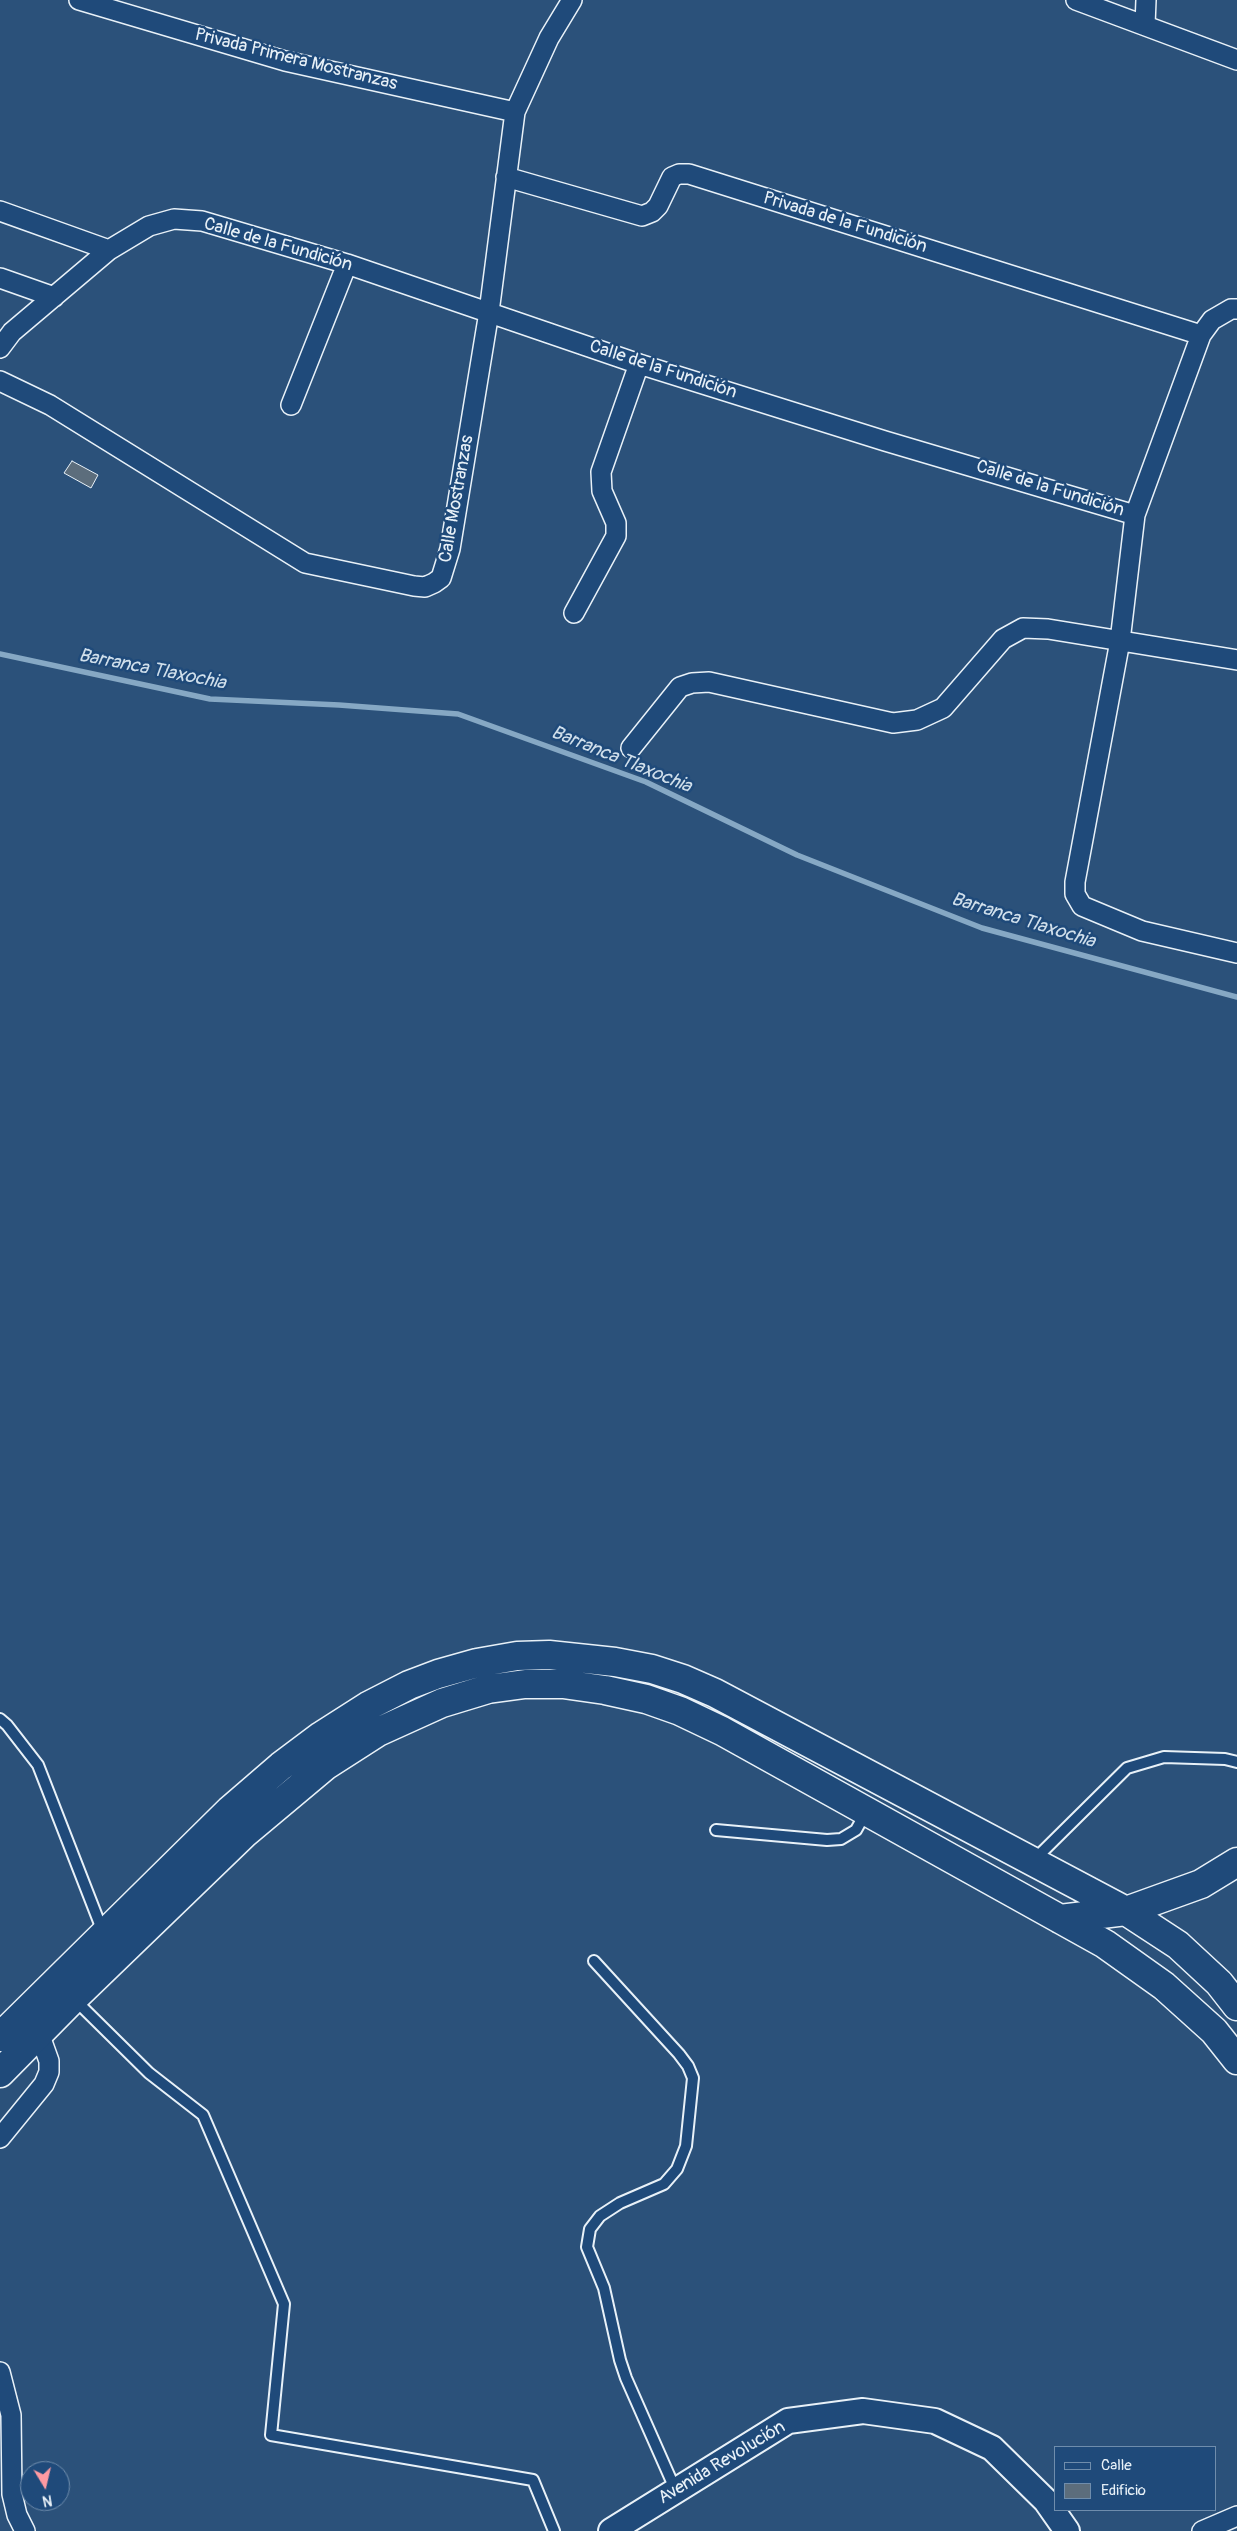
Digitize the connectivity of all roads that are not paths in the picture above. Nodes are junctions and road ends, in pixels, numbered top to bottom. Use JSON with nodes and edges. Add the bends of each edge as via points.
{"nodes":[{"id":1,"x":80,"y":0,"type":"edge"},
{"id":2,"x":572,"y":0,"type":"edge"},
{"id":3,"x":1076,"y":0,"type":"edge"},
{"id":4,"x":1146,"y":0,"type":"edge"},
{"id":5,"x":1145,"y":25,"type":"junction"},
{"id":6,"x":1237,"y":60,"type":"edge"},
{"id":7,"x":515,"y":112,"type":"junction"},
{"id":8,"x":506,"y":177,"type":"junction"},
{"id":9,"x":0,"y":211,"type":"edge"},
{"id":10,"x":109,"y":250,"type":"junction"},
{"id":11,"x":347,"y":264,"type":"junction"},
{"id":12,"x":0,"y":278,"type":"edge"},
{"id":13,"x":54,"y":297,"type":"junction"},
{"id":14,"x":1237,"y":309,"type":"edge"},
{"id":15,"x":490,"y":312,"type":"junction"},
{"id":16,"x":1201,"y":335,"type":"junction"},
{"id":17,"x":0,"y":348,"type":"edge"},
{"id":18,"x":639,"y":364,"type":"junction"},
{"id":19,"x":0,"y":381,"type":"edge"},
{"id":20,"x":292,"y":404,"type":"dead end"},
{"id":21,"x":1135,"y":515,"type":"junction"},
{"id":22,"x":574,"y":613,"type":"dead end"},
{"id":23,"x":1120,"y":641,"type":"junction"},
{"id":24,"x":1237,"y":660,"type":"edge"},
{"id":25,"x":631,"y":748,"type":"dead end"},
{"id":26,"x":1237,"y":953,"type":"edge"},
{"id":27,"x":0,"y":1719,"type":"edge"},
{"id":28,"x":1237,"y":1762,"type":"edge"},
{"id":29,"x":866,"y":1811,"type":"junction"},
{"id":30,"x":716,"y":1830,"type":"dead end"},
{"id":31,"x":1034,"y":1861,"type":"junction"},
{"id":32,"x":1237,"y":1862,"type":"edge"},
{"id":33,"x":1126,"y":1911,"type":"junction"},
{"id":34,"x":1060,"y":1919,"type":"junction"},
{"id":35,"x":104,"y":1933,"type":"junction"},
{"id":36,"x":594,"y":1961,"type":"dead end"},
{"id":37,"x":74,"y":1998,"type":"junction"},
{"id":38,"x":1237,"y":2006,"type":"edge"},
{"id":39,"x":39,"y":2033,"type":"junction"},
{"id":40,"x":0,"y":2037,"type":"edge"},
{"id":41,"x":1237,"y":2060,"type":"edge"},
{"id":42,"x":0,"y":2073,"type":"edge"},
{"id":43,"x":0,"y":2138,"type":"edge"},
{"id":44,"x":0,"y":2372,"type":"edge"},
{"id":45,"x":676,"y":2491,"type":"junction"},
{"id":46,"x":1237,"y":2516,"type":"edge"},
{"id":47,"x":25,"y":2531,"type":"edge"},
{"id":48,"x":554,"y":2531,"type":"edge"},
{"id":49,"x":611,"y":2531,"type":"edge"},
{"id":50,"x":1067,"y":2531,"type":"edge"},
{"id":51,"x":1202,"y":2531,"type":"edge"}],
"edges":[{"from":1,"to":7,"type":"street","name":"Privada Primera Mostranzas","via":[[284,61]]},
{"from":2,"to":7,"type":"street","name":"Calle Mostranzas","via":[[549,38]]},
{"from":3,"to":5,"type":"street"},
{"from":4,"to":5,"type":"street"},
{"from":5,"to":6,"type":"street"},
{"from":7,"to":8,"type":"street","name":"Calle Mostranzas"},
{"from":8,"to":15,"type":"street","name":"Calle Mostranzas"},
{"from":8,"to":16,"type":"street","name":"Privada de la Fundición","via":[[642,216],[658,206],[672,177],[689,174]]},
{"from":9,"to":10,"type":"street"},
{"from":10,"to":11,"type":"street","name":"Calle de la Fundición","via":[[149,226],[174,219],[202,222]]},
{"from":10,"to":13,"type":"street","name":"Calle de la Fundición"},
{"from":11,"to":15,"type":"street","name":"Calle de la Fundición"},
{"from":11,"to":20,"type":"street"},
{"from":12,"to":13,"type":"street"},
{"from":13,"to":17,"type":"street","name":"Calle de la Fundición","via":[[12,332]]},
{"from":14,"to":16,"type":"street","name":"Calle de la Fundición","via":[[1212,320]]},
{"from":15,"to":18,"type":"street","name":"Calle de la Fundición"},
{"from":15,"to":19,"type":"street","name":"Calle Mostranzas","via":[[447,565],[441,578],[425,587],[305,564],[50,405]]},
{"from":16,"to":21,"type":"street","name":"Calle de la Fundición"},
{"from":18,"to":21,"type":"street","name":"Calle de la Fundición"},
{"from":18,"to":22,"type":"street","via":[[601,472],[602,491],[616,523],[616,536]]},
{"from":21,"to":23,"type":"street"},
{"from":23,"to":24,"type":"street"},
{"from":23,"to":25,"type":"street","via":[[1023,628],[1003,639],[942,708],[917,720],[893,723],[709,682],[692,682],[680,687]]},
{"from":23,"to":26,"type":"street","via":[[1075,894],[1082,906],[1142,930]]},
{"from":27,"to":35,"type":"lane","via":[[38,1765]]},
{"from":28,"to":31,"type":"lane","via":[[1164,1757],[1127,1768]]},
{"from":29,"to":30,"type":"lane","via":[[856,1830],[841,1839]]},
{"from":29,"to":34,"type":"main road"},
{"from":29,"to":37,"type":"main road","via":[[722,1731],[646,1699],[562,1684],[525,1684],[488,1690],[408,1718],[378,1732],[325,1766],[245,1833]]},
{"from":31,"to":33,"type":"main road"},
{"from":31,"to":35,"type":"main road","via":[[683,1679],[615,1662],[549,1655],[517,1656],[477,1663],[409,1685],[321,1736],[230,1810]]},
{"from":32,"to":33,"type":"main road","via":[[1201,1884]]},
{"from":33,"to":34,"type":"main road"},
{"from":33,"to":38,"type":"main road","via":[[1178,1945],[1219,1983]]},
{"from":34,"to":41,"type":"main road","via":[[1142,1968],[1214,2031]]},
{"from":35,"to":40,"type":"main road"},
{"from":36,"to":45,"type":"lane","via":[[679,2054],[693,2078],[686,2146],[677,2169],[664,2184],[620,2203],[600,2216],[590,2229],[587,2247],[604,2288],[623,2369]]},
{"from":37,"to":39,"type":"main road"},
{"from":37,"to":48,"type":"lane","via":[[149,2073],[202,2115],[284,2304],[271,2434],[533,2480]]},
{"from":39,"to":42,"type":"main road"},
{"from":39,"to":43,"type":"street","via":[[49,2061],[49,2072],[44,2084]]},
{"from":44,"to":47,"type":"street","via":[[11,2415],[12,2494]]},
{"from":45,"to":49,"type":"street","name":"Avenida Revolución"},
{"from":45,"to":50,"type":"street","name":"Avenida Revolución","via":[[788,2422],[862,2411],[935,2421],[992,2448],[1046,2502]]},
{"from":46,"to":51,"type":"street"}]}
